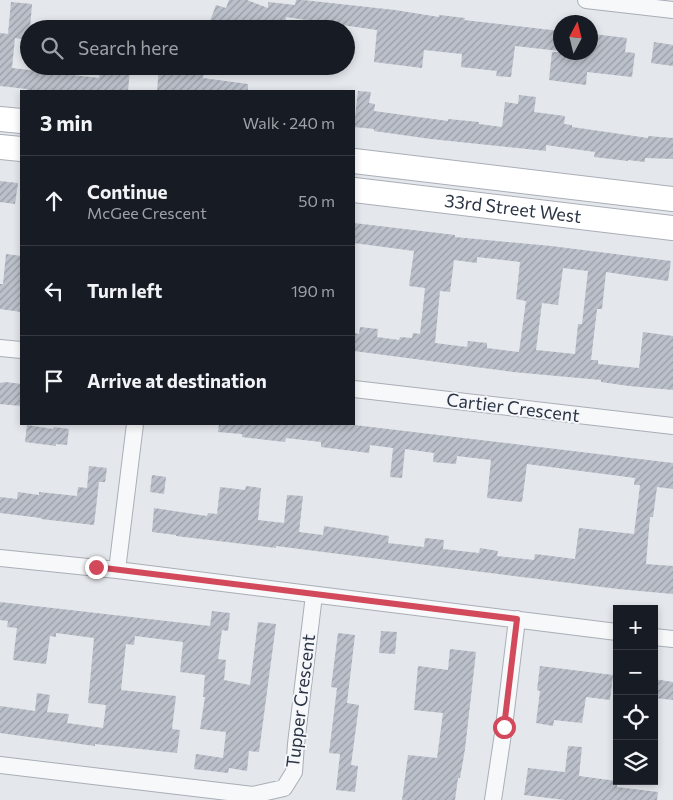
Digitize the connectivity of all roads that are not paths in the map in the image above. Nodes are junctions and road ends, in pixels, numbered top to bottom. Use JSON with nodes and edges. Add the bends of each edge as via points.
{"nodes":[{"id":1,"x":586,"y":0,"type":"edge"},
{"id":2,"x":673,"y":10,"type":"edge"},
{"id":3,"x":0,"y":118,"type":"edge"},
{"id":4,"x":20,"y":121,"type":"edge"},
{"id":5,"x":0,"y":147,"type":"edge"},
{"id":6,"x":20,"y":150,"type":"edge"},
{"id":7,"x":355,"y":161,"type":"edge"},
{"id":8,"x":355,"y":190,"type":"edge"},
{"id":9,"x":673,"y":199,"type":"edge"},
{"id":10,"x":673,"y":228,"type":"edge"},
{"id":11,"x":0,"y":348,"type":"edge"},
{"id":12,"x":20,"y":350,"type":"edge"},
{"id":13,"x":355,"y":389,"type":"edge"},
{"id":14,"x":135,"y":425,"type":"edge"},
{"id":15,"x":673,"y":426,"type":"edge"},
{"id":16,"x":0,"y":558,"type":"edge"},
{"id":17,"x":117,"y":570,"type":"junction"},
{"id":18,"x":314,"y":595,"type":"junction"},
{"id":19,"x":517,"y":619,"type":"junction"},
{"id":20,"x":613,"y":631,"type":"edge"},
{"id":21,"x":658,"y":637,"type":"edge"},
{"id":22,"x":673,"y":639,"type":"edge"},
{"id":23,"x":0,"y":765,"type":"edge"},
{"id":24,"x":493,"y":800,"type":"edge"}],
"edges":[{"from":1,"to":2,"type":"street"},
{"from":3,"to":4,"type":"main road"},
{"from":5,"to":6,"type":"main road"},
{"from":7,"to":9,"type":"main road","name":"33rd Street West"},
{"from":8,"to":10,"type":"main road","name":"33rd Street West"},
{"from":11,"to":12,"type":"street"},
{"from":13,"to":15,"type":"street","name":"Cartier Crescent"},
{"from":14,"to":17,"type":"street"},
{"from":16,"to":17,"type":"street"},
{"from":17,"to":18,"type":"street"},
{"from":18,"to":19,"type":"street"},
{"from":18,"to":23,"type":"street","name":"Tupper Crescent","via":[[294,772],[284,788],[252,795]]},
{"from":19,"to":20,"type":"street"},
{"from":19,"to":24,"type":"street"},
{"from":21,"to":22,"type":"street"}]}
